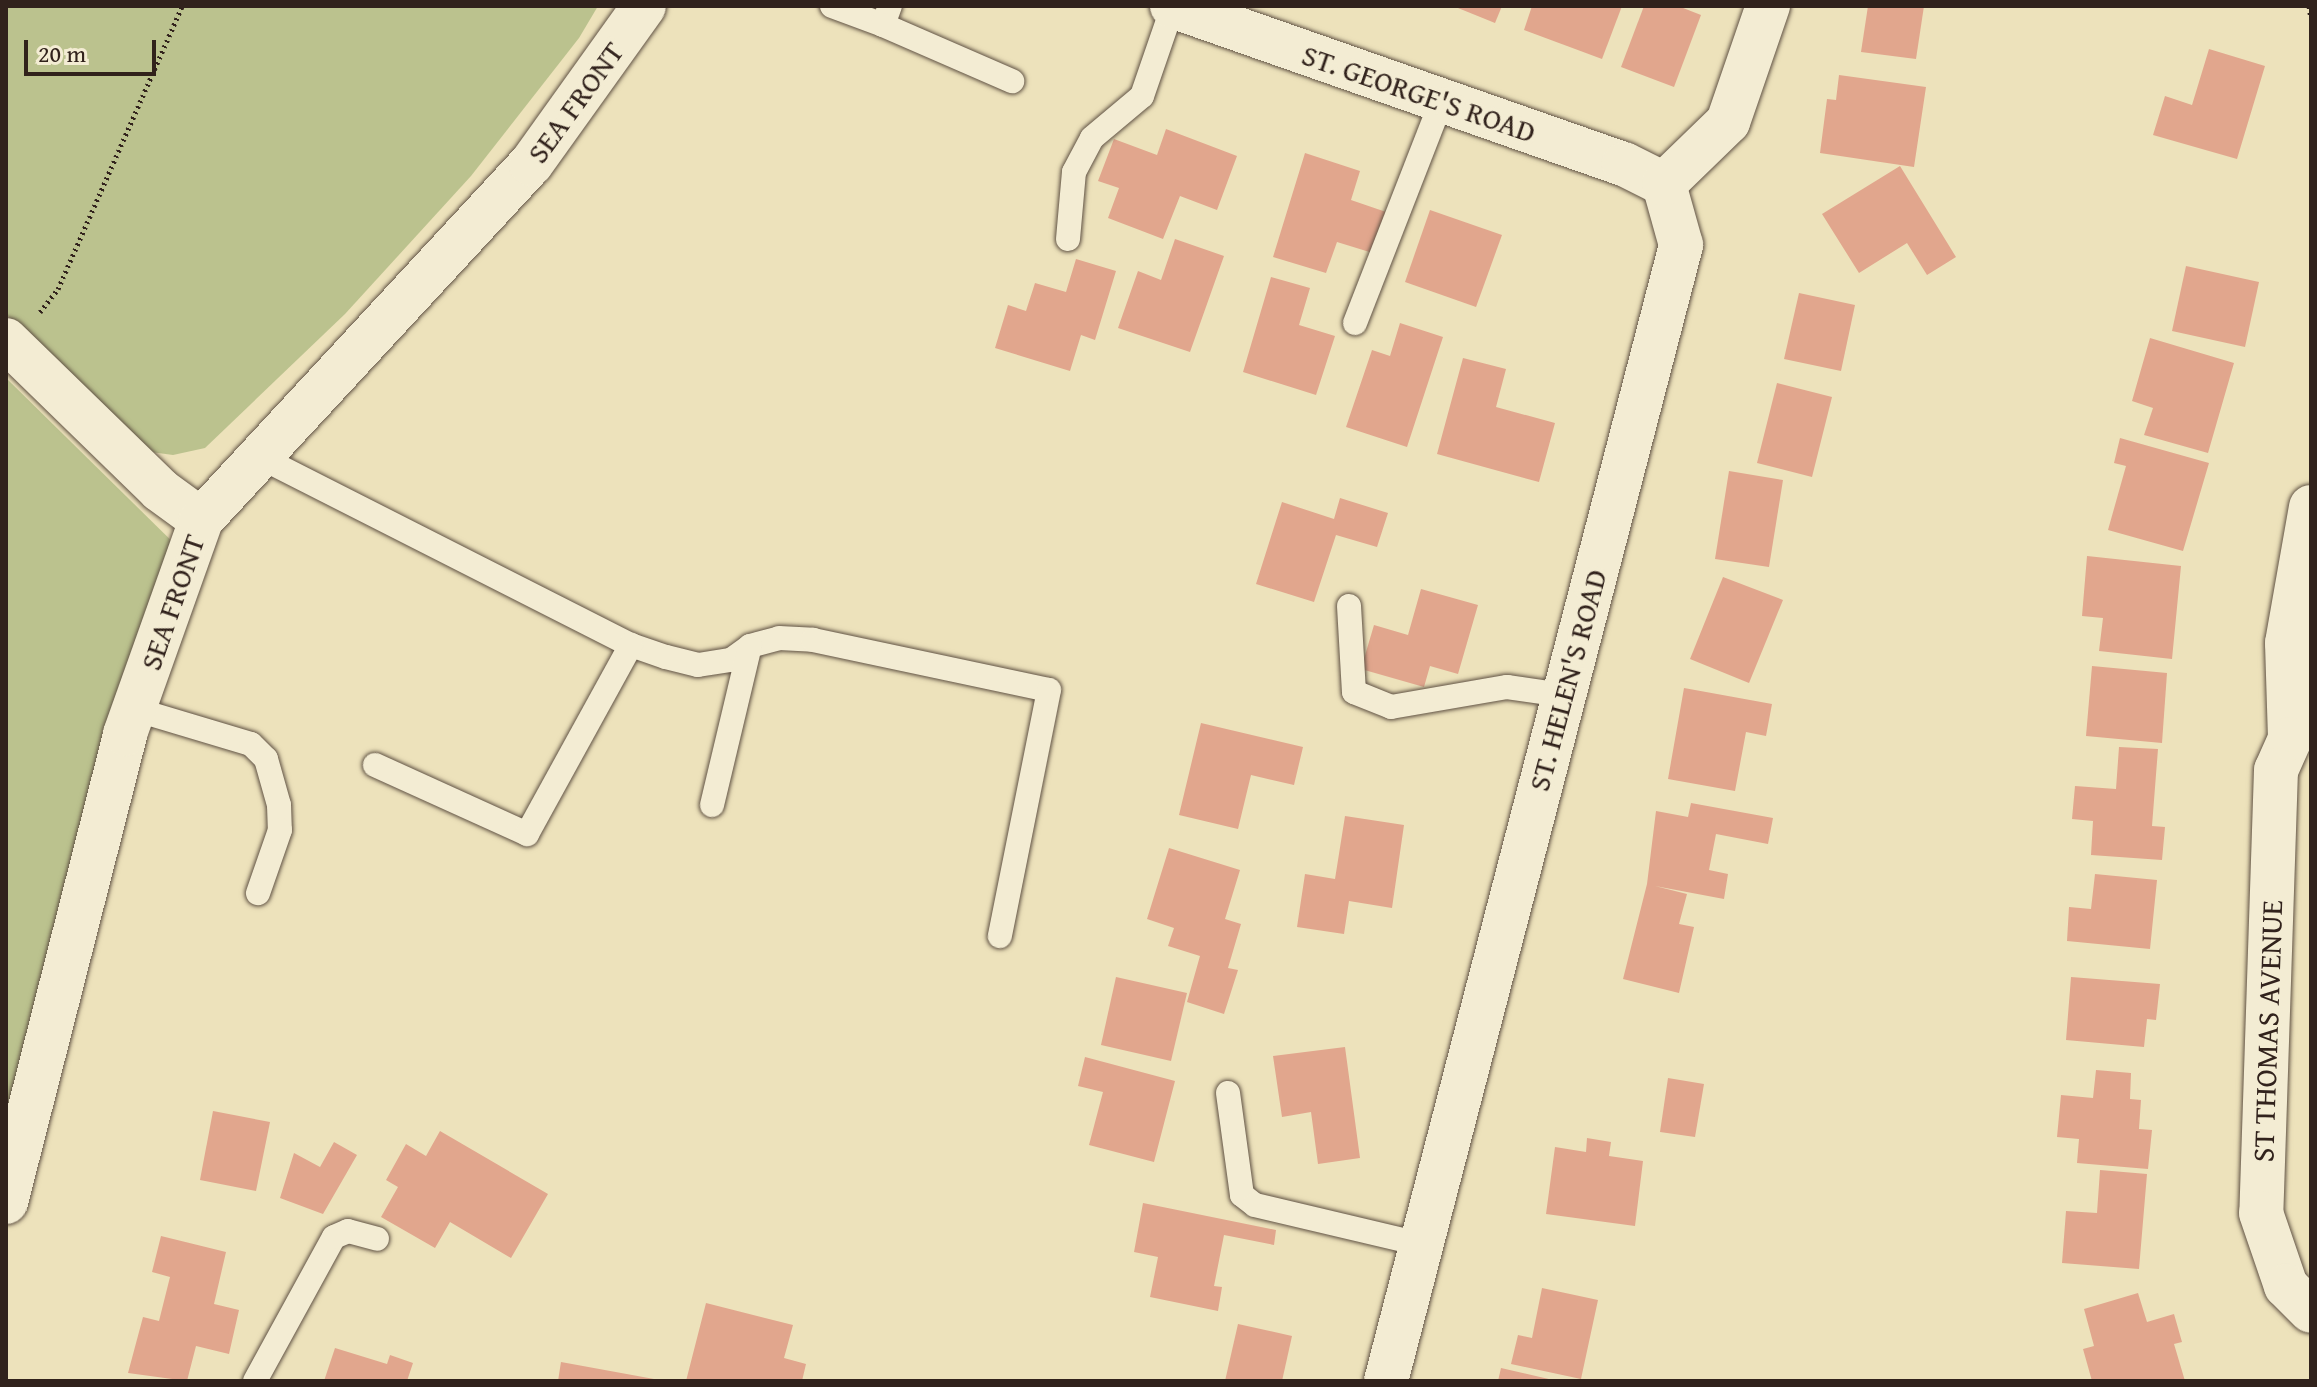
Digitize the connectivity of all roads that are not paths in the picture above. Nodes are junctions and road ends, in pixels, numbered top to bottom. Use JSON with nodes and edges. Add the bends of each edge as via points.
{"nodes":[{"id":1,"x":644,"y":6,"type":"edge"},
{"id":2,"x":832,"y":6,"type":"edge"},
{"id":3,"x":1173,"y":6,"type":"edge"},
{"id":4,"x":1768,"y":6,"type":"edge"},
{"id":5,"x":886,"y":15,"type":"edge"},
{"id":6,"x":1012,"y":81,"type":"dead end"},
{"id":7,"x":1441,"y":102,"type":"junction"},
{"id":8,"x":1664,"y":184,"type":"junction"},
{"id":9,"x":1068,"y":239,"type":"dead end"},
{"id":10,"x":1355,"y":323,"type":"dead end"},
{"id":11,"x":10,"y":343,"type":"edge"},
{"id":12,"x":260,"y":457,"type":"junction"},
{"id":13,"x":2311,"y":507,"type":"edge"},
{"id":14,"x":201,"y":520,"type":"junction"},
{"id":15,"x":1349,"y":606,"type":"dead end"},
{"id":16,"x":631,"y":645,"type":"junction"},
{"id":17,"x":750,"y":646,"type":"junction"},
{"id":18,"x":1563,"y":695,"type":"junction"},
{"id":19,"x":134,"y":709,"type":"junction"},
{"id":20,"x":2301,"y":737,"type":"edge"},
{"id":21,"x":375,"y":765,"type":"dead end"},
{"id":22,"x":712,"y":805,"type":"dead end"},
{"id":23,"x":258,"y":893,"type":"dead end"},
{"id":24,"x":1000,"y":936,"type":"dead end"},
{"id":25,"x":1228,"y":1093,"type":"dead end"},
{"id":26,"x":6,"y":1202,"type":"edge"},
{"id":27,"x":377,"y":1239,"type":"dead end"},
{"id":28,"x":1420,"y":1244,"type":"junction"},
{"id":29,"x":2311,"y":1311,"type":"edge"},
{"id":30,"x":255,"y":1381,"type":"edge"},
{"id":31,"x":1386,"y":1381,"type":"edge"}],
"edges":[{"from":1,"to":12,"type":"street","name":"SEA FRONT","via":[[531,164]]},
{"from":2,"to":5,"type":"lane"},
{"from":3,"to":7,"type":"street","name":"ST. GEORGE'S ROAD"},
{"from":3,"to":9,"type":"lane","via":[[1142,96],[1092,138],[1074,172]]},
{"from":4,"to":8,"type":"street","via":[[1728,122]]},
{"from":5,"to":6,"type":"lane"},
{"from":7,"to":8,"type":"street","name":"ST. GEORGE'S ROAD","via":[[1624,164]]},
{"from":7,"to":10,"type":"lane"},
{"from":8,"to":18,"type":"street","name":"ST. HELEN'S ROAD","via":[[1681,245]]},
{"from":11,"to":14,"type":"street","via":[[160,490]]},
{"from":12,"to":14,"type":"street","name":"SEA FRONT"},
{"from":12,"to":16,"type":"lane"},
{"from":13,"to":20,"type":"street","name":"ST THOMAS AVENUE","via":[[2287,643]]},
{"from":14,"to":19,"type":"street","name":"SEA FRONT"},
{"from":15,"to":18,"type":"lane","via":[[1354,692],[1391,707],[1507,687]]},
{"from":16,"to":17,"type":"lane","via":[[698,665],[731,660]]},
{"from":16,"to":21,"type":"lane","via":[[527,834]]},
{"from":17,"to":22,"type":"lane"},
{"from":17,"to":24,"type":"lane","via":[[779,638],[813,640],[1049,690]]},
{"from":18,"to":28,"type":"street","name":"ST. HELEN'S ROAD"},
{"from":19,"to":23,"type":"lane","via":[[251,744],[266,759],[280,830]]},
{"from":19,"to":26,"type":"street","name":"SEA FRONT"},
{"from":20,"to":29,"type":"street","name":"ST THOMAS AVENUE","via":[[2276,770],[2261,1213],[2286,1286]]},
{"from":25,"to":28,"type":"lane","via":[[1242,1195],[1255,1205]]},
{"from":27,"to":30,"type":"lane","via":[[348,1231],[334,1237]]},
{"from":28,"to":31,"type":"street","name":"ST. HELEN'S ROAD"}]}
